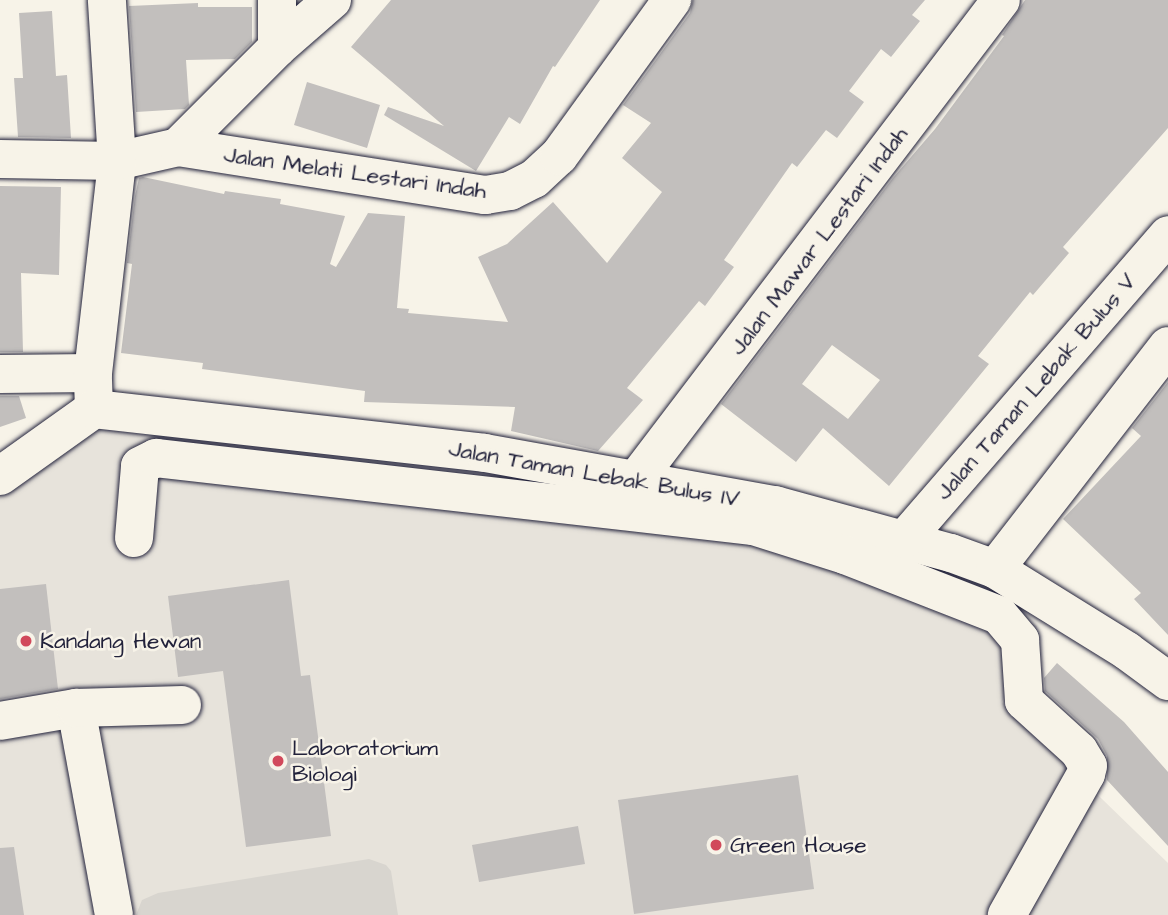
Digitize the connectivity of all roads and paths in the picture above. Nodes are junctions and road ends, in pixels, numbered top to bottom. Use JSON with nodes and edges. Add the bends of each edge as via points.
{"nodes":[{"id":1,"x":107,"y":0,"type":"edge"},
{"id":2,"x":277,"y":0,"type":"edge"},
{"id":3,"x":332,"y":0,"type":"edge"},
{"id":4,"x":672,"y":0,"type":"edge"},
{"id":5,"x":1001,"y":0,"type":"edge"},
{"id":6,"x":277,"y":48,"type":"junction"},
{"id":7,"x":177,"y":147,"type":"junction"},
{"id":8,"x":0,"y":159,"type":"edge"},
{"id":9,"x":117,"y":161,"type":"junction"},
{"id":10,"x":1168,"y":235,"type":"edge"},
{"id":11,"x":1168,"y":346,"type":"edge"},
{"id":12,"x":0,"y":374,"type":"edge"},
{"id":13,"x":94,"y":391,"type":"junction"},
{"id":14,"x":0,"y":476,"type":"edge"},
{"id":15,"x":635,"y":481,"type":"junction"},
{"id":16,"x":134,"y":538,"type":"dead end"},
{"id":17,"x":905,"y":539,"type":"junction"},
{"id":18,"x":995,"y":569,"type":"junction"},
{"id":19,"x":1168,"y":681,"type":"edge"},
{"id":20,"x":182,"y":705,"type":"dead end"},
{"id":21,"x":76,"y":708,"type":"junction"},
{"id":22,"x":0,"y":721,"type":"edge"},
{"id":23,"x":114,"y":915,"type":"edge"},
{"id":24,"x":1007,"y":915,"type":"edge"}],
"edges":[{"from":1,"to":9,"type":"street"},
{"from":2,"to":6,"type":"street"},
{"from":3,"to":6,"type":"street"},
{"from":4,"to":7,"type":"street","name":"Jalan Melati Lestari Indah","via":[[559,156],[534,179],[510,191],[485,195]]},
{"from":5,"to":15,"type":"street","name":"Jalan Mawar Lestari Indah"},
{"from":6,"to":7,"type":"street"},
{"from":7,"to":9,"type":"street","name":"Jalan Melati Lestari Indah"},
{"from":8,"to":9,"type":"street","name":"Jalan Melati Lestari Indah"},
{"from":9,"to":13,"type":"street"},
{"from":10,"to":17,"type":"street","name":"Jalan Taman Lebak Bulus V"},
{"from":11,"to":18,"type":"street"},
{"from":12,"to":13,"type":"street","name":"Jalan Taman Lebak Bulus IV"},
{"from":13,"to":14,"type":"street"},
{"from":13,"to":15,"type":"street","name":"Jalan Taman Lebak Bulus IV"},
{"from":15,"to":17,"type":"street","name":"Jalan Taman Lebak Bulus IV","via":[[775,505]]},
{"from":16,"to":24,"type":"street","via":[[140,466],[156,458],[752,526],[845,555],[999,615],[1020,640],[1023,699],[1079,751],[1088,766]]},
{"from":17,"to":18,"type":"street","name":"Jalan Taman Lebak Bulus IV"},
{"from":18,"to":19,"type":"street","name":"Jalan Taman Lebak Bulus IV"},
{"from":20,"to":21,"type":"street"},
{"from":21,"to":22,"type":"street"},
{"from":21,"to":23,"type":"street"}]}
